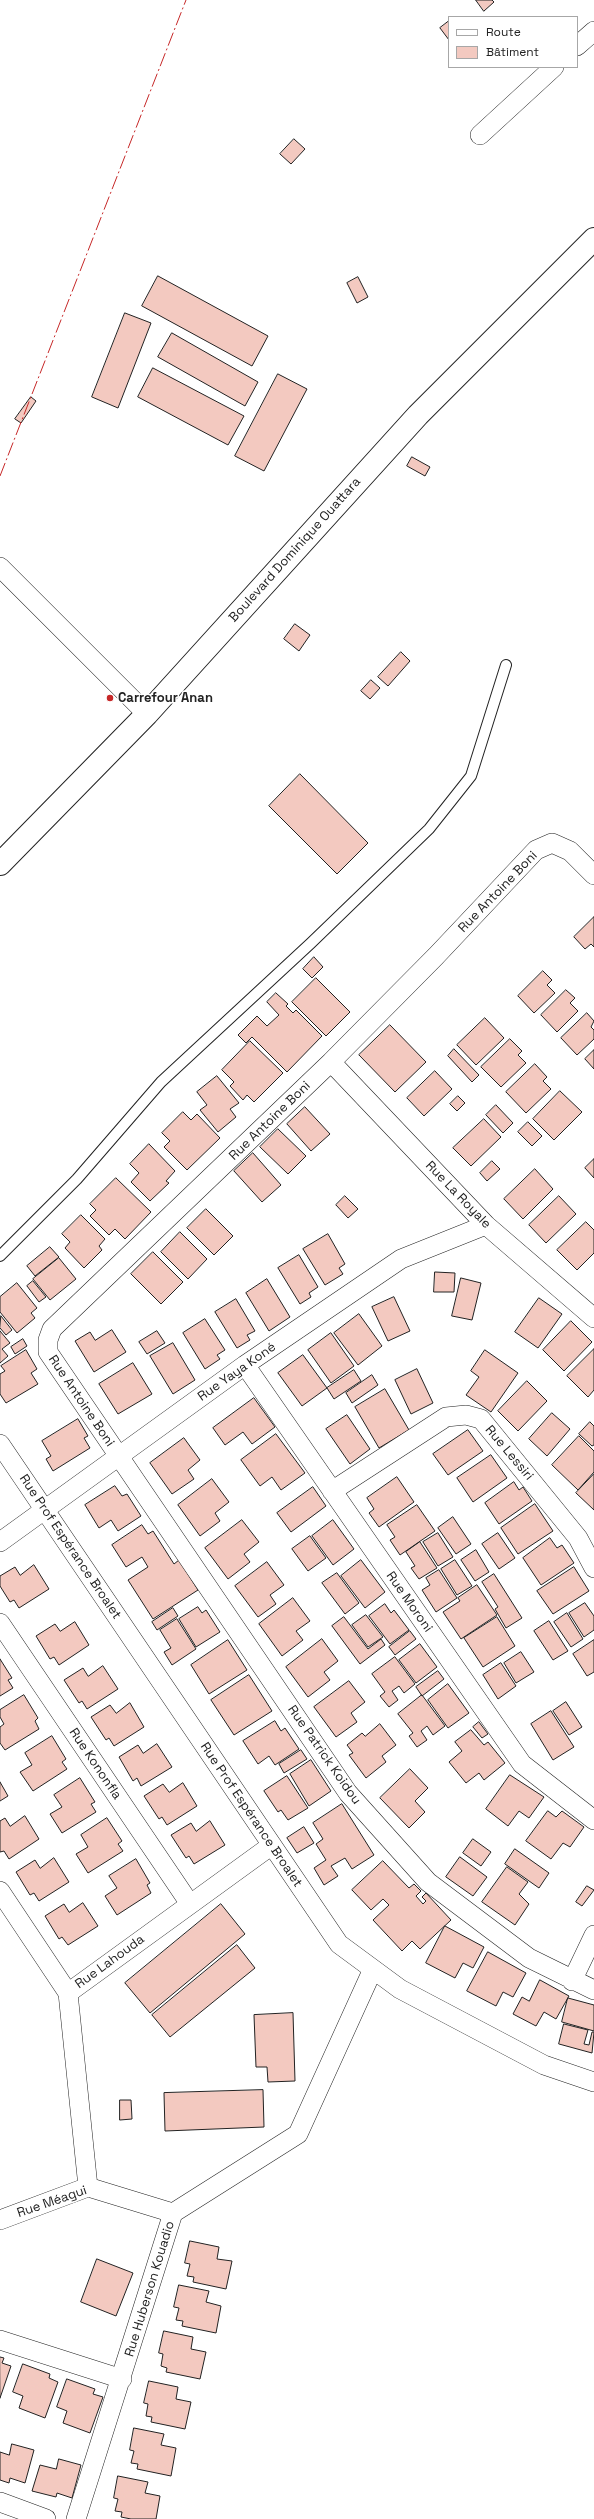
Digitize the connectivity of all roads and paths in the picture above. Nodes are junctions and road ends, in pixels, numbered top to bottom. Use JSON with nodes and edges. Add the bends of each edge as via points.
{"nodes":[{"id":1,"x":594,"y":31,"type":"edge"},
{"id":2,"x":578,"y":45,"type":"edge"},
{"id":3,"x":553,"y":68,"type":"edge"},
{"id":4,"x":480,"y":135,"type":"dead end"},
{"id":5,"x":594,"y":239,"type":"edge"},
{"id":6,"x":0,"y":567,"type":"edge"},
{"id":7,"x":506,"y":665,"type":"dead end"},
{"id":8,"x":147,"y":714,"type":"junction"},
{"id":9,"x":0,"y":864,"type":"edge"},
{"id":10,"x":594,"y":875,"type":"edge"},
{"id":11,"x":331,"y":1062,"type":"junction"},
{"id":12,"x":486,"y":1225,"type":"junction"},
{"id":13,"x":0,"y":1256,"type":"edge"},
{"id":14,"x":593,"y":1315,"type":"edge"},
{"id":15,"x":244,"y":1365,"type":"junction"},
{"id":16,"x":0,"y":1444,"type":"edge"},
{"id":17,"x":118,"y":1456,"type":"junction"},
{"id":18,"x":332,"y":1492,"type":"junction"},
{"id":19,"x":44,"y":1508,"type":"junction"},
{"id":20,"x":0,"y":1542,"type":"edge"},
{"id":21,"x":594,"y":1568,"type":"edge"},
{"id":22,"x":0,"y":1623,"type":"edge"},
{"id":23,"x":594,"y":1820,"type":"edge"},
{"id":24,"x":272,"y":1845,"type":"junction"},
{"id":25,"x":0,"y":1891,"type":"edge"},
{"id":26,"x":190,"y":1904,"type":"junction"},
{"id":27,"x":594,"y":1935,"type":"edge"},
{"id":28,"x":372,"y":1969,"type":"junction"},
{"id":29,"x":572,"y":1981,"type":"junction"},
{"id":30,"x":594,"y":1990,"type":"edge"},
{"id":31,"x":68,"y":1993,"type":"junction"},
{"id":32,"x":594,"y":2082,"type":"edge"},
{"id":33,"x":88,"y":2187,"type":"junction"},
{"id":34,"x":173,"y":2213,"type":"junction"},
{"id":35,"x":0,"y":2220,"type":"edge"},
{"id":36,"x":0,"y":2340,"type":"edge"},
{"id":37,"x":122,"y":2379,"type":"junction"},
{"id":38,"x":0,"y":2502,"type":"edge"},
{"id":39,"x":46,"y":2519,"type":"edge"},
{"id":40,"x":76,"y":2519,"type":"edge"}],
"edges":[{"from":1,"to":2,"type":"street"},
{"from":3,"to":4,"type":"street"},
{"from":5,"to":8,"type":"street","name":"Boulevard Dominique Ouattara","via":[[418,415]]},
{"from":6,"to":8,"type":"street"},
{"from":7,"to":13,"type":"lane","via":[[471,776],[429,829],[161,1082],[77,1179]]},
{"from":8,"to":9,"type":"street","name":"Boulevard Dominique Ouattara"},
{"from":10,"to":11,"type":"street","name":"Rue Antoine Boni","via":[[570,851],[552,843],[536,850]]},
{"from":11,"to":12,"type":"street","name":"Rue La Royale"},
{"from":11,"to":17,"type":"street","name":"Rue Antoine Boni","via":[[52,1329],[48,1340],[48,1352]]},
{"from":12,"to":14,"type":"street","name":"Rue La Royale"},
{"from":12,"to":15,"type":"street","name":"Rue Yaya Koné","via":[[401,1259]]},
{"from":15,"to":17,"type":"street","name":"Rue Yaya Koné"},
{"from":15,"to":18,"type":"street","name":"Rue Moroni"},
{"from":16,"to":19,"type":"street","name":"Rue Prof Espérance Broalet"},
{"from":17,"to":19,"type":"street","name":"Rue Yaya Koné"},
{"from":17,"to":29,"type":"street","name":"Rue Patrick Koidou","via":[[348,1793],[428,1882],[529,1958]]},
{"from":18,"to":21,"type":"street","name":"Rue Lessiri","via":[[446,1417],[466,1415],[481,1419],[578,1538]]},
{"from":18,"to":23,"type":"street","name":"Rue Moroni","via":[[522,1764]]},
{"from":19,"to":20,"type":"street","name":"Rue Yaya Koné"},
{"from":19,"to":24,"type":"street","name":"Rue Prof Espérance Broalet"},
{"from":22,"to":26,"type":"street","name":"Rue Kononfla"},
{"from":24,"to":26,"type":"street","name":"Rue Lahouda"},
{"from":24,"to":28,"type":"street","name":"Rue Prof Espérance Broalet","via":[[339,1944]]},
{"from":25,"to":31,"type":"street"},
{"from":26,"to":31,"type":"street","name":"Rue Lahouda"},
{"from":27,"to":29,"type":"street"},
{"from":28,"to":32,"type":"street","name":"Rue Prof Espérance Broalet","via":[[400,1989],[544,2065]]},
{"from":28,"to":34,"type":"street","name":"Rue Huberson Kouadio","via":[[298,2134]]},
{"from":29,"to":30,"type":"street","name":"Rue Patrick Koidou"},
{"from":31,"to":33,"type":"street","name":"Rue Lahouda"},
{"from":33,"to":34,"type":"street","name":"Rue Méagui"},
{"from":33,"to":35,"type":"street","name":"Rue Méagui"},
{"from":34,"to":37,"type":"street","name":"Rue Huberson Kouadio"},
{"from":36,"to":37,"type":"street"},
{"from":37,"to":40,"type":"street","name":"Rue Huberson Kouadio"},
{"from":38,"to":39,"type":"street"}]}
